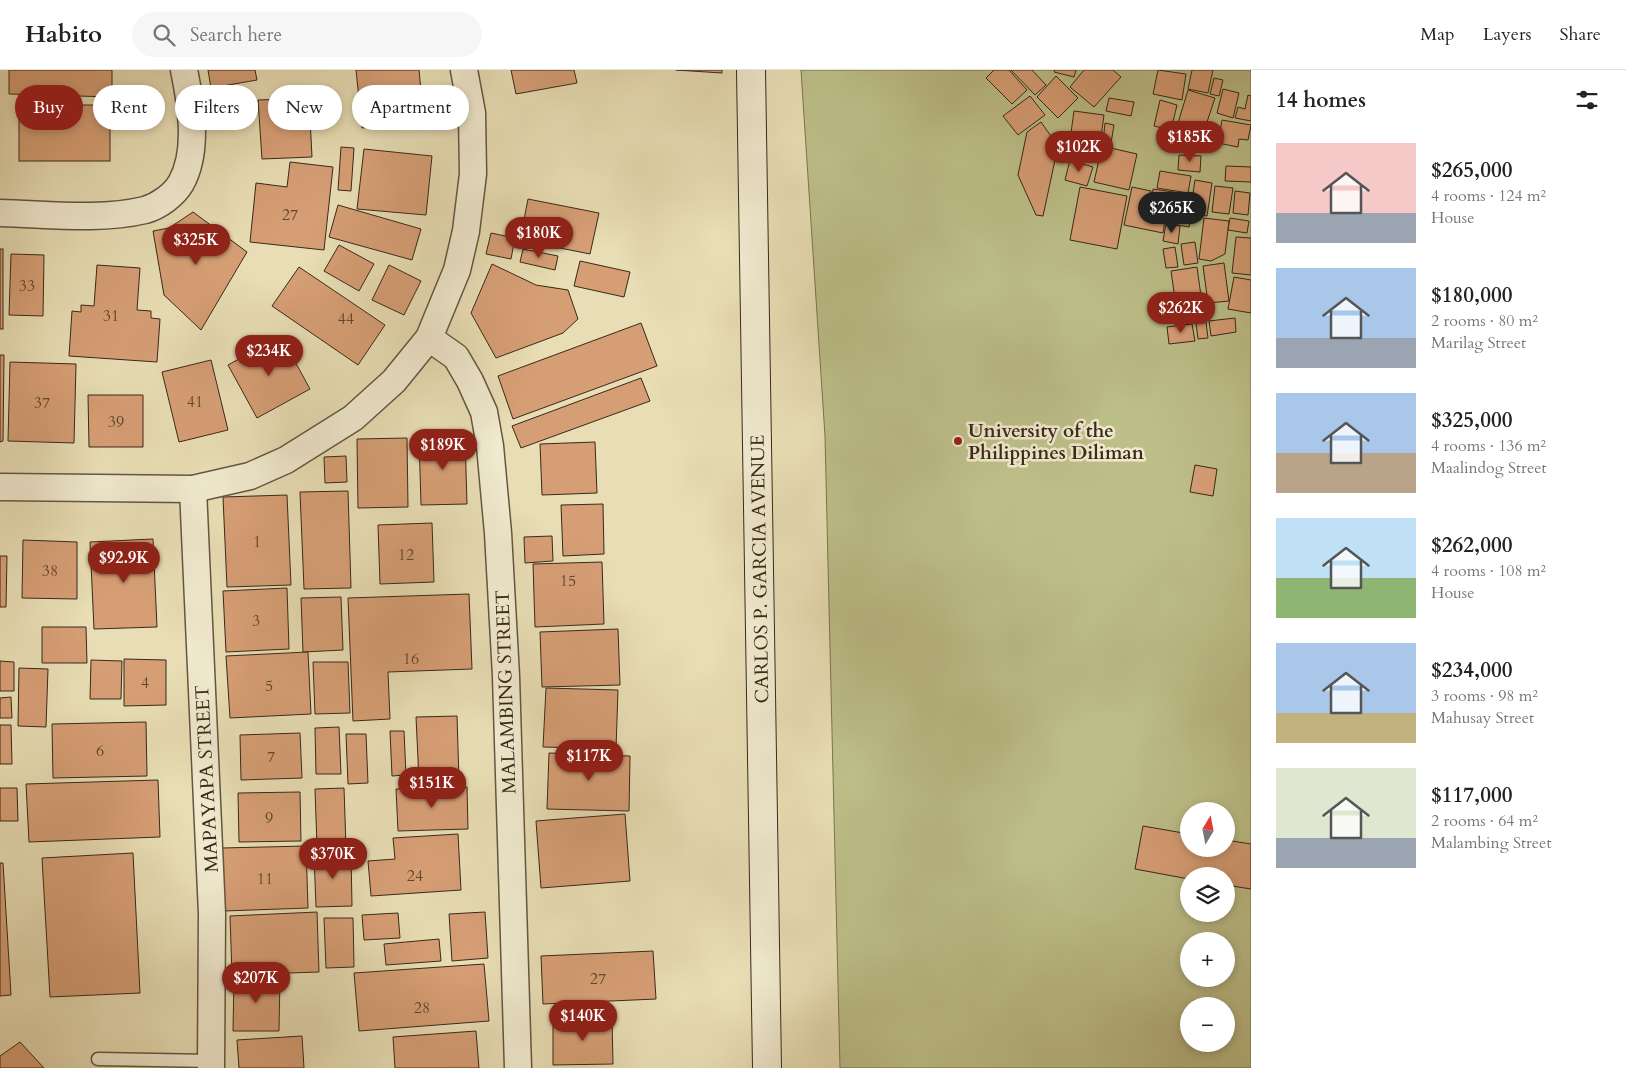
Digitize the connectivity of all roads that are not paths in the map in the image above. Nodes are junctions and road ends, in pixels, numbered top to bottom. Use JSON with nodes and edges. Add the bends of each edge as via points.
{"nodes":[{"id":1,"x":184,"y":70,"type":"edge"},
{"id":2,"x":464,"y":70,"type":"edge"},
{"id":3,"x":751,"y":70,"type":"edge"},
{"id":4,"x":0,"y":213,"type":"edge"},
{"id":5,"x":429,"y":338,"type":"junction"},
{"id":6,"x":0,"y":487,"type":"edge"},
{"id":7,"x":192,"y":489,"type":"junction"},
{"id":8,"x":98,"y":1059,"type":"dead end"},
{"id":9,"x":211,"y":1064,"type":"edge"},
{"id":10,"x":518,"y":1068,"type":"edge"},
{"id":11,"x":767,"y":1068,"type":"edge"}],
"edges":[{"from":1,"to":4,"type":"street","via":[[189,95],[189,161],[181,183],[168,198],[147,209],[125,213]]},
{"from":2,"to":5,"type":"street","via":[[472,113],[473,174],[466,230],[457,270]]},
{"from":3,"to":11,"type":"main road","name":"CARLOS P. GARCIA AVENUE"},
{"from":5,"to":7,"type":"street","via":[[394,380],[353,418],[318,442],[250,476]]},
{"from":5,"to":10,"type":"street","name":"MALAMBING STREET","via":[[456,357],[470,380],[484,412],[490,446],[506,676]]},
{"from":6,"to":7,"type":"street"},
{"from":7,"to":9,"type":"street","name":"MAPAYAPA STREET","via":[[212,914]]},
{"from":8,"to":9,"type":"lane"}]}
